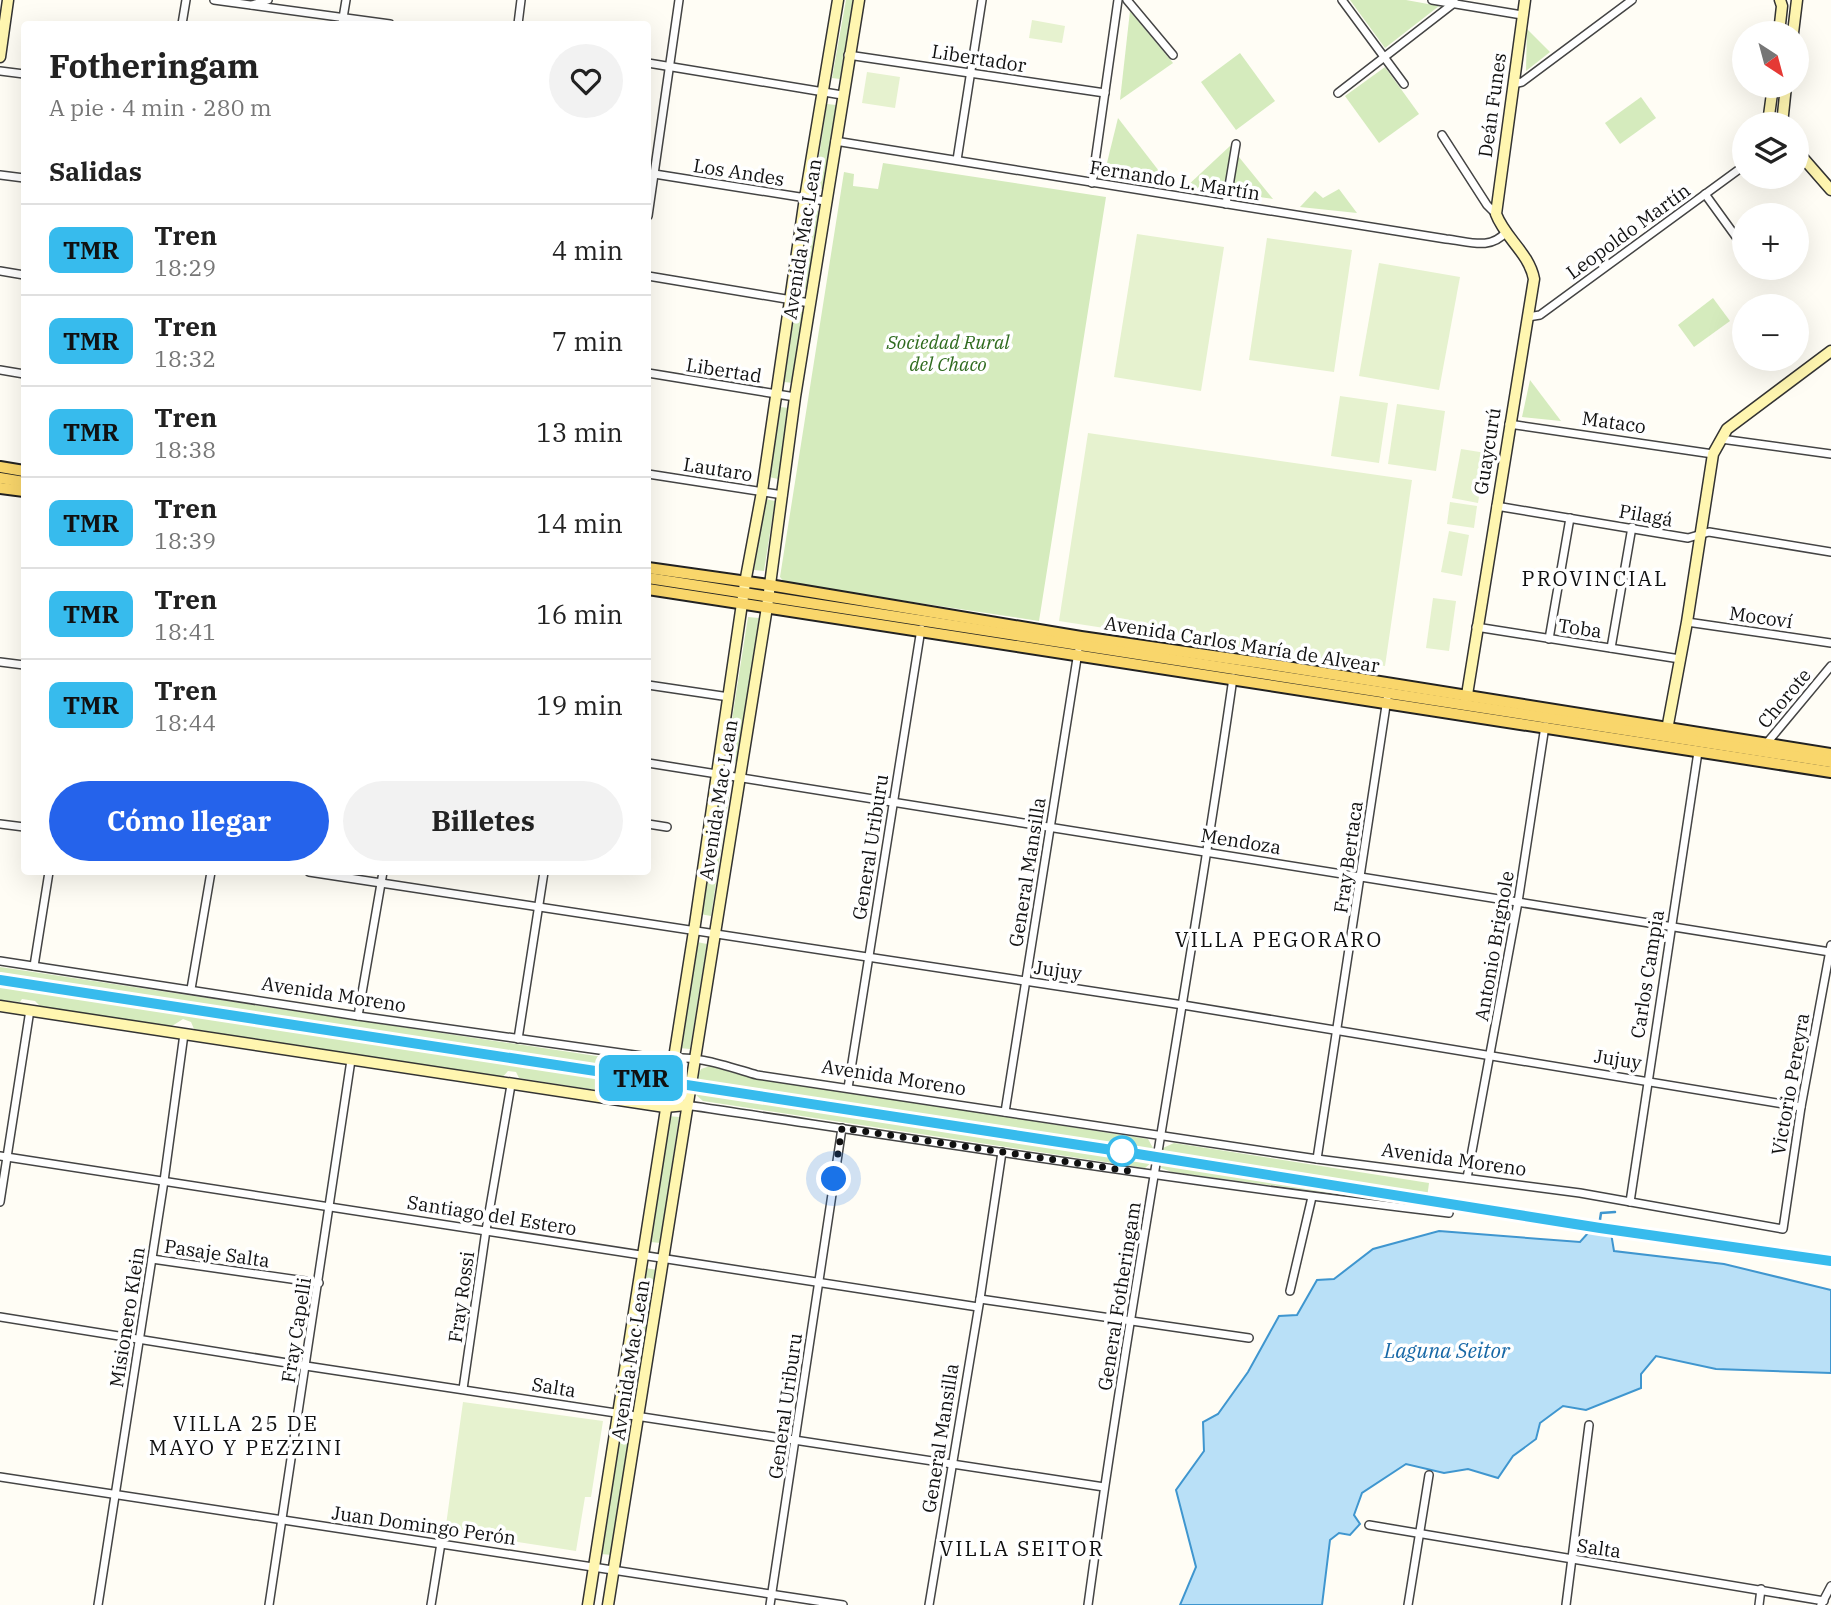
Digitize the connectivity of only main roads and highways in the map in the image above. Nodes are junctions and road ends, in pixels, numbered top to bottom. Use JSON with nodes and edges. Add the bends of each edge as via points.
{"nodes":[{"id":1,"x":8,"y":0,"type":"edge"},
{"id":2,"x":838,"y":0,"type":"edge"},
{"id":3,"x":859,"y":0,"type":"edge"},
{"id":4,"x":1525,"y":0,"type":"edge"},
{"id":5,"x":1780,"y":0,"type":"edge"},
{"id":6,"x":1797,"y":0,"type":"edge"},
{"id":7,"x":1780,"y":21,"type":"edge"},
{"id":8,"x":1794,"y":21,"type":"edge"},
{"id":9,"x":0,"y":58,"type":"edge"},
{"id":10,"x":1809,"y":165,"type":"edge"},
{"id":11,"x":1831,"y":190,"type":"edge"},
{"id":12,"x":1496,"y":214,"type":"joint"},
{"id":13,"x":1831,"y":351,"type":"edge"},
{"id":14,"x":0,"y":467,"type":"edge"},
{"id":15,"x":21,"y":470,"type":"edge"},
{"id":16,"x":0,"y":478,"type":"edge"},
{"id":17,"x":21,"y":482,"type":"edge"},
{"id":18,"x":0,"y":488,"type":"edge"},
{"id":19,"x":21,"y":491,"type":"edge"},
{"id":20,"x":651,"y":569,"type":"edge"},
{"id":21,"x":651,"y":578,"type":"edge"},
{"id":22,"x":651,"y":589,"type":"edge"},
{"id":23,"x":744,"y":593,"type":"junction"},
{"id":24,"x":768,"y":596,"type":"junction"},
{"id":25,"x":923,"y":621,"type":"junction"},
{"id":26,"x":1079,"y":646,"type":"junction"},
{"id":27,"x":1234,"y":669,"type":"junction"},
{"id":28,"x":1388,"y":693,"type":"junction"},
{"id":29,"x":1466,"y":700,"type":"junction"},
{"id":30,"x":1545,"y":723,"type":"junction"},
{"id":31,"x":1665,"y":737,"type":"junction"},
{"id":32,"x":1763,"y":747,"type":"junction"},
{"id":33,"x":1831,"y":754,"type":"edge"},
{"id":34,"x":1831,"y":762,"type":"edge"},
{"id":35,"x":1831,"y":772,"type":"edge"},
{"id":36,"x":0,"y":1006,"type":"edge"},
{"id":37,"x":686,"y":1105,"type":"junction"},
{"id":38,"x":665,"y":1107,"type":"junction"},
{"id":39,"x":588,"y":1605,"type":"edge"},
{"id":40,"x":608,"y":1605,"type":"edge"}],
"edges":[{"from":1,"to":9,"type":"main road"},
{"from":2,"to":23,"type":"main road","name":"Avenida Mac Lean"},
{"from":3,"to":24,"type":"main road","name":"Avenida Mac Lean"},
{"from":4,"to":12,"type":"main road","name":"Deán Funes"},
{"from":5,"to":7,"type":"main road"},
{"from":6,"to":8,"type":"main road"},
{"from":10,"to":11,"type":"main road"},
{"from":12,"to":29,"type":"main road","name":"Guaycurú","via":[[1529,262],[1534,279]]},
{"from":13,"to":31,"type":"main road","via":[[1727,429],[1713,454]]},
{"from":14,"to":15,"type":"main road"},
{"from":16,"to":17,"type":"main road"},
{"from":18,"to":19,"type":"main road"},
{"from":20,"to":23,"type":"main road","name":"Avenida Carlos María de Alvear"},
{"from":21,"to":23,"type":"main road","name":"Avenida Carlos María de Alvear"},
{"from":22,"to":23,"type":"main road","name":"Avenida Carlos María de Alvear"},
{"from":23,"to":24,"type":"main road","name":"Avenida Carlos María de Alvear"},
{"from":23,"to":38,"type":"main road","name":"Avenida Mac Lean"},
{"from":24,"to":25,"type":"main road","name":"Avenida Carlos María de Alvear"},
{"from":24,"to":37,"type":"main road","name":"Avenida Mac Lean"},
{"from":25,"to":26,"type":"main road","name":"Avenida Carlos María de Alvear"},
{"from":25,"to":26,"type":"main road","name":"Avenida Carlos María de Alvear"},
{"from":26,"to":27,"type":"main road","name":"Avenida Carlos María de Alvear"},
{"from":26,"to":27,"type":"main road","name":"Avenida Carlos María de Alvear"},
{"from":27,"to":28,"type":"main road","name":"Avenida Carlos María de Alvear"},
{"from":27,"to":28,"type":"main road","name":"Avenida Carlos María de Alvear"},
{"from":28,"to":29,"type":"main road","name":"Avenida Carlos María de Alvear"},
{"from":28,"to":30,"type":"main road","name":"Avenida Carlos María de Alvear"},
{"from":29,"to":30,"type":"main road","name":"Avenida Carlos María de Alvear"},
{"from":29,"to":31,"type":"main road","name":"Avenida Carlos María de Alvear"},
{"from":30,"to":31,"type":"main road","name":"Avenida Carlos María de Alvear"},
{"from":31,"to":32,"type":"main road","name":"Avenida Carlos María de Alvear"},
{"from":31,"to":35,"type":"main road","name":"Avenida Carlos María de Alvear","via":[[1698,752]]},
{"from":32,"to":33,"type":"main road","name":"Avenida Carlos María de Alvear"},
{"from":32,"to":34,"type":"main road","name":"Avenida Carlos María de Alvear"},
{"from":36,"to":38,"type":"main road"},
{"from":37,"to":38,"type":"main road"},
{"from":37,"to":40,"type":"main road","name":"Avenida Mac Lean"},
{"from":38,"to":39,"type":"main road","name":"Avenida Mac Lean"}]}
